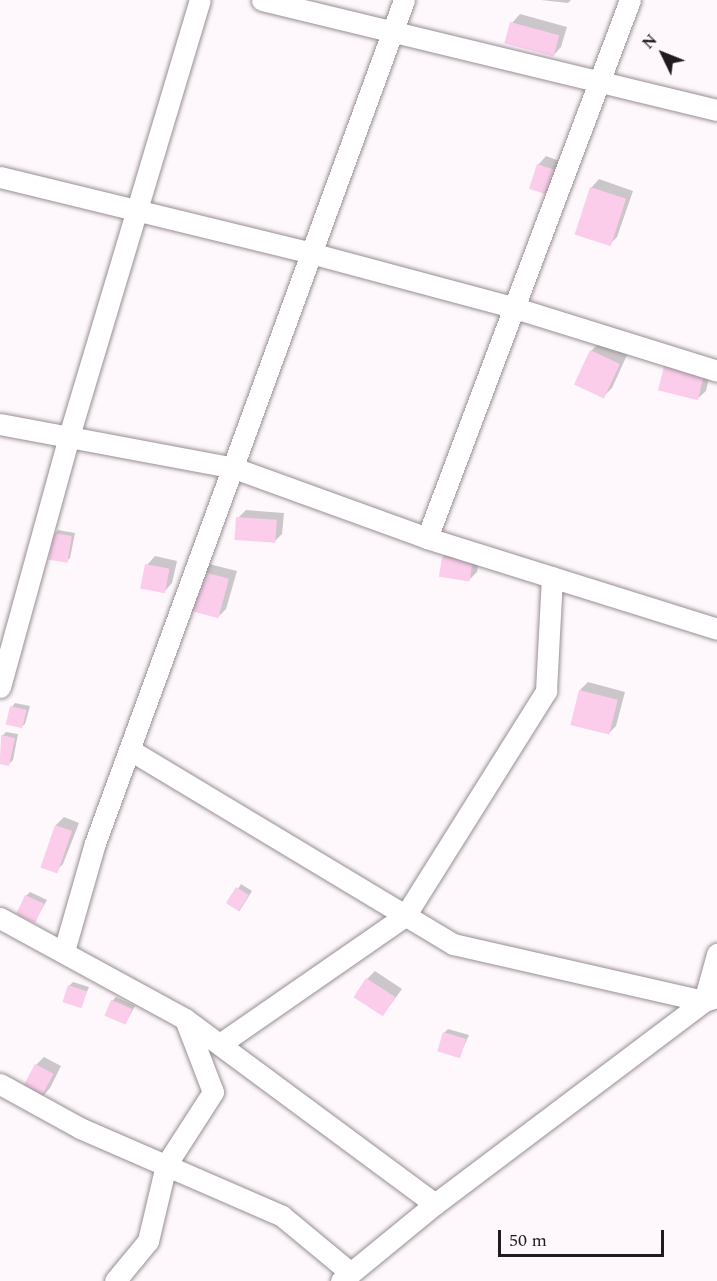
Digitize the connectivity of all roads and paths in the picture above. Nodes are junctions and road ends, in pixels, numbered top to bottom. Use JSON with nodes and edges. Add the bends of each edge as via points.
{"nodes":[{"id":1,"x":200,"y":0,"type":"edge"},
{"id":2,"x":262,"y":0,"type":"edge"},
{"id":3,"x":404,"y":0,"type":"edge"},
{"id":4,"x":630,"y":0,"type":"edge"},
{"id":5,"x":393,"y":30,"type":"junction"},
{"id":6,"x":600,"y":82,"type":"junction"},
{"id":7,"x":717,"y":110,"type":"edge"},
{"id":8,"x":0,"y":177,"type":"edge"},
{"id":9,"x":136,"y":211,"type":"junction"},
{"id":10,"x":311,"y":253,"type":"junction"},
{"id":11,"x":512,"y":307,"type":"junction"},
{"id":12,"x":717,"y":371,"type":"edge"},
{"id":13,"x":0,"y":424,"type":"edge"},
{"id":14,"x":69,"y":436,"type":"junction"},
{"id":15,"x":234,"y":468,"type":"junction"},
{"id":16,"x":427,"y":538,"type":"junction"},
{"id":17,"x":552,"y":577,"type":"junction"},
{"id":18,"x":717,"y":629,"type":"edge"},
{"id":19,"x":0,"y":687,"type":"edge"},
{"id":20,"x":130,"y":750,"type":"junction"},
{"id":21,"x":405,"y":916,"type":"junction"},
{"id":22,"x":0,"y":918,"type":"edge"},
{"id":23,"x":64,"y":951,"type":"junction"},
{"id":24,"x":717,"y":954,"type":"edge"},
{"id":25,"x":711,"y":999,"type":"edge"},
{"id":26,"x":185,"y":1018,"type":"junction"},
{"id":27,"x":220,"y":1044,"type":"junction"},
{"id":28,"x":0,"y":1084,"type":"edge"},
{"id":29,"x":166,"y":1165,"type":"junction"},
{"id":30,"x":435,"y":1204,"type":"junction"},
{"id":31,"x":346,"y":1277,"type":"edge"},
{"id":32,"x":115,"y":1281,"type":"edge"}],
"edges":[{"from":1,"to":9,"type":"street"},
{"from":2,"to":5,"type":"street"},
{"from":3,"to":5,"type":"street"},
{"from":4,"to":6,"type":"street"},
{"from":5,"to":6,"type":"street"},
{"from":5,"to":10,"type":"street"},
{"from":6,"to":7,"type":"street"},
{"from":6,"to":11,"type":"street"},
{"from":8,"to":9,"type":"street"},
{"from":9,"to":10,"type":"street"},
{"from":9,"to":14,"type":"street"},
{"from":10,"to":11,"type":"street"},
{"from":10,"to":15,"type":"street"},
{"from":11,"to":12,"type":"street"},
{"from":11,"to":16,"type":"street"},
{"from":13,"to":14,"type":"street"},
{"from":14,"to":15,"type":"street"},
{"from":14,"to":19,"type":"street"},
{"from":15,"to":16,"type":"street"},
{"from":15,"to":20,"type":"street"},
{"from":16,"to":17,"type":"street"},
{"from":17,"to":18,"type":"street"},
{"from":17,"to":21,"type":"street","via":[[546,691]]},
{"from":20,"to":21,"type":"street"},
{"from":20,"to":23,"type":"street","via":[[95,843]]},
{"from":21,"to":25,"type":"street","via":[[453,944]]},
{"from":21,"to":27,"type":"street"},
{"from":22,"to":23,"type":"street"},
{"from":23,"to":26,"type":"street"},
{"from":24,"to":25,"type":"street"},
{"from":25,"to":30,"type":"street"},
{"from":26,"to":27,"type":"street"},
{"from":26,"to":29,"type":"street","via":[[213,1092]]},
{"from":27,"to":30,"type":"street"},
{"from":28,"to":29,"type":"street","via":[[80,1128]]},
{"from":29,"to":31,"type":"street","via":[[282,1216]]},
{"from":29,"to":32,"type":"street","via":[[148,1241]]},
{"from":30,"to":31,"type":"street"}]}
